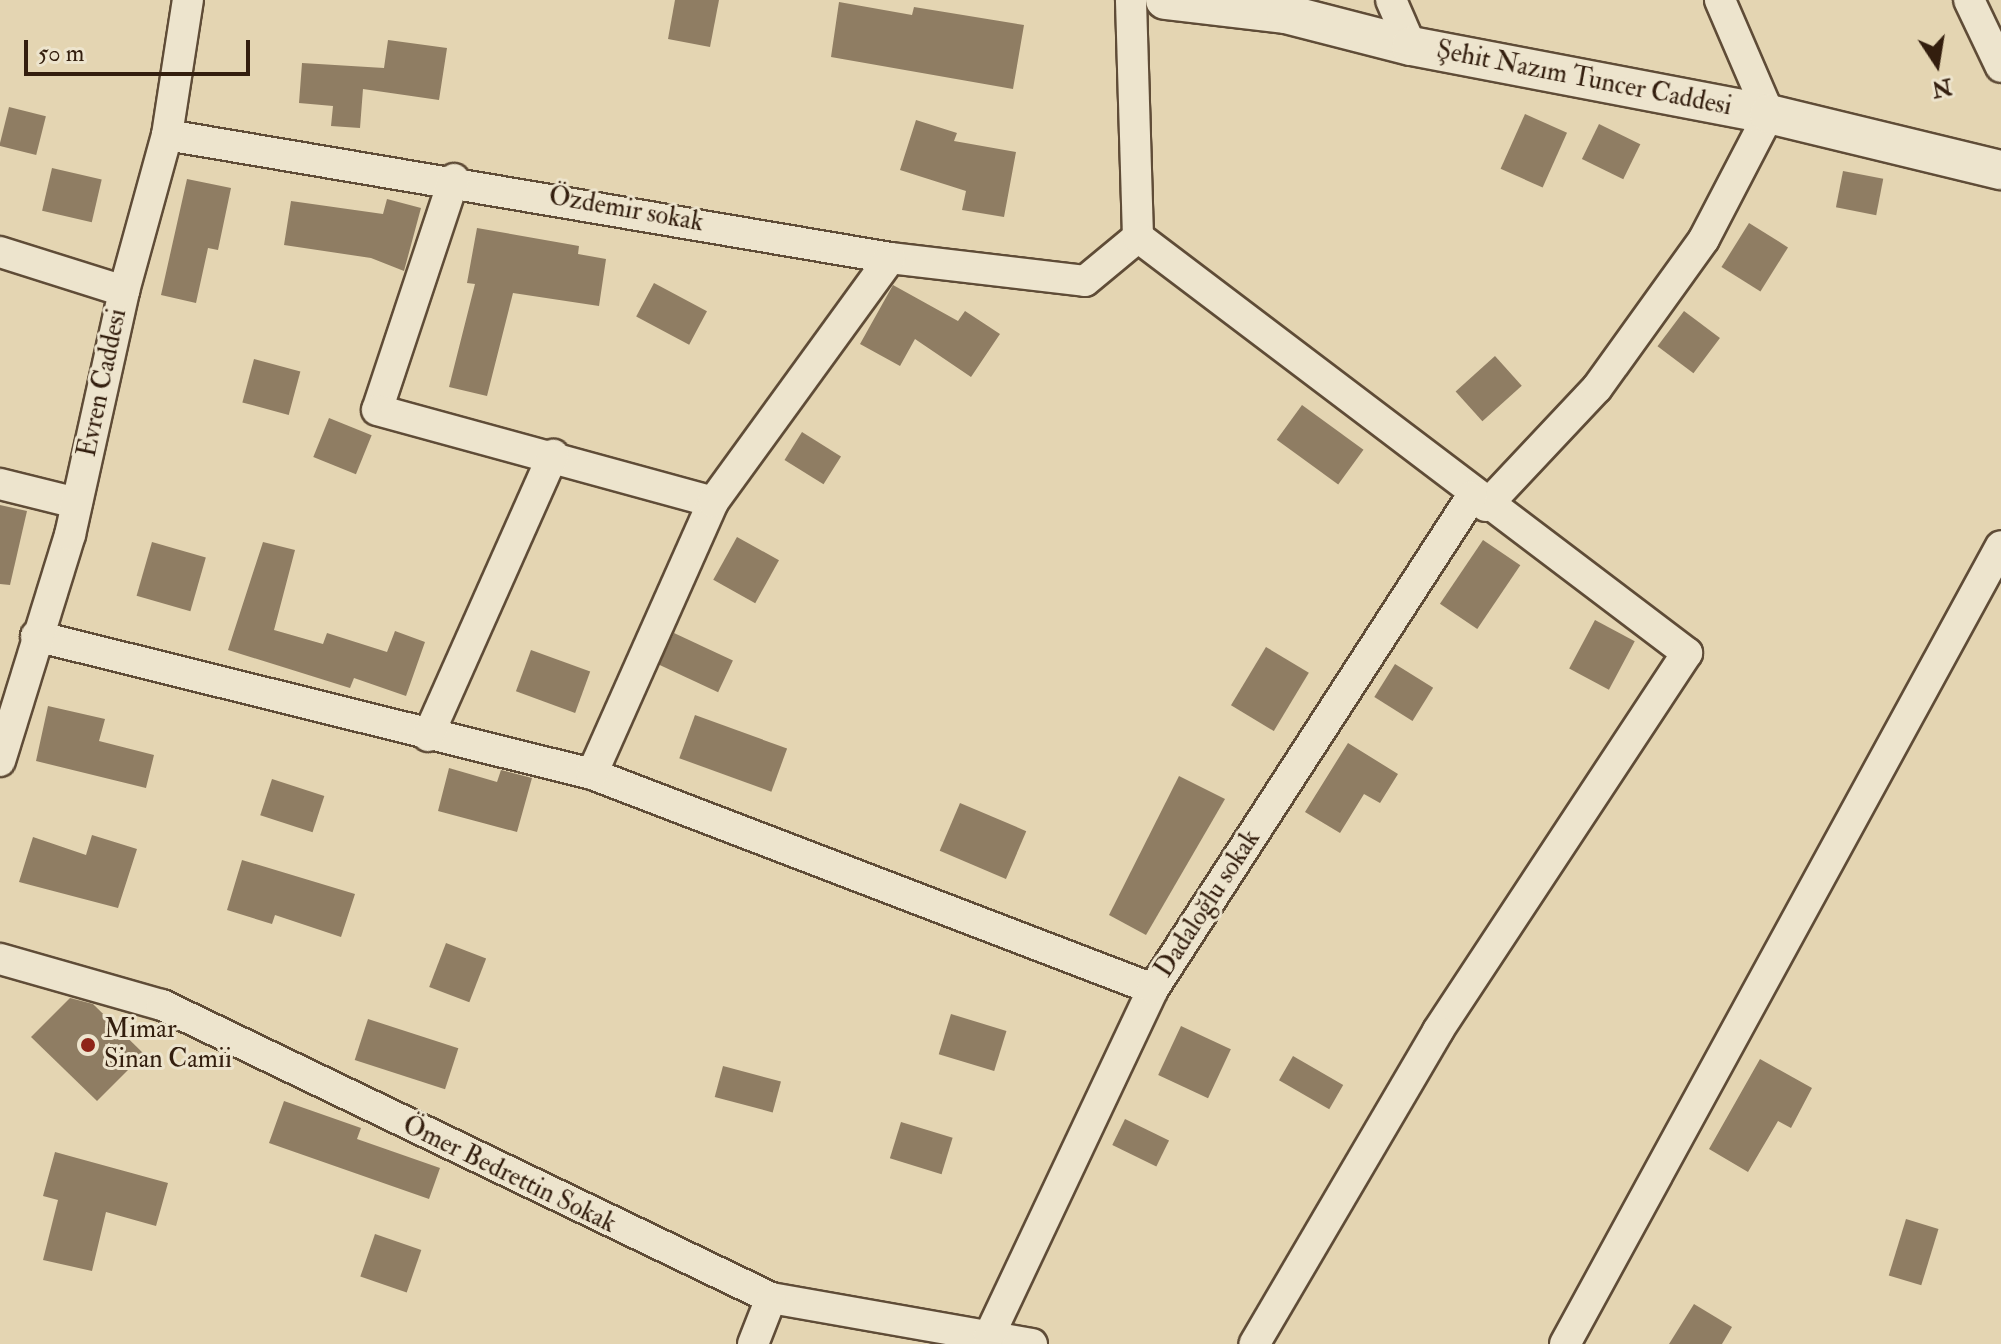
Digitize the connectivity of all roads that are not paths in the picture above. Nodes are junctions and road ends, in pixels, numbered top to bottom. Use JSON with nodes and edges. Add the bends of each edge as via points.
{"nodes":[{"id":1,"x":188,"y":0,"type":"edge"},
{"id":2,"x":1131,"y":0,"type":"edge"},
{"id":3,"x":1165,"y":0,"type":"edge"},
{"id":4,"x":1391,"y":0,"type":"edge"},
{"id":5,"x":1720,"y":0,"type":"edge"},
{"id":6,"x":1969,"y":0,"type":"edge"},
{"id":7,"x":1411,"y":46,"type":"junction"},
{"id":8,"x":2001,"y":67,"type":"edge"},
{"id":9,"x":1769,"y":114,"type":"junction"},
{"id":10,"x":167,"y":135,"type":"junction"},
{"id":11,"x":2001,"y":170,"type":"edge"},
{"id":12,"x":454,"y":179,"type":"junction"},
{"id":13,"x":1138,"y":237,"type":"junction"},
{"id":14,"x":0,"y":252,"type":"edge"},
{"id":15,"x":890,"y":258,"type":"junction"},
{"id":16,"x":124,"y":291,"type":"junction"},
{"id":17,"x":553,"y":455,"type":"junction"},
{"id":18,"x":0,"y":484,"type":"edge"},
{"id":19,"x":1479,"y":501,"type":"junction"},
{"id":20,"x":713,"y":502,"type":"junction"},
{"id":21,"x":77,"y":503,"type":"junction"},
{"id":22,"x":2001,"y":546,"type":"edge"},
{"id":23,"x":36,"y":636,"type":"junction"},
{"id":24,"x":428,"y":736,"type":"junction"},
{"id":25,"x":0,"y":761,"type":"edge"},
{"id":26,"x":592,"y":774,"type":"junction"},
{"id":27,"x":0,"y":959,"type":"edge"},
{"id":28,"x":1153,"y":989,"type":"junction"},
{"id":29,"x":771,"y":1298,"type":"junction"},
{"id":30,"x":989,"y":1336,"type":"junction"},
{"id":31,"x":753,"y":1344,"type":"edge"},
{"id":32,"x":1032,"y":1344,"type":"edge"},
{"id":33,"x":1254,"y":1344,"type":"edge"},
{"id":34,"x":1565,"y":1344,"type":"edge"}],
"edges":[{"from":1,"to":10,"type":"street","name":"Evren Caddesi"},
{"from":2,"to":13,"type":"street"},
{"from":3,"to":7,"type":"street","name":"Şehit Nazım Tuncer Caddesi","via":[[1286,14]]},
{"from":4,"to":7,"type":"street"},
{"from":5,"to":9,"type":"street"},
{"from":6,"to":8,"type":"street"},
{"from":7,"to":9,"type":"street","name":"Şehit Nazım Tuncer Caddesi"},
{"from":9,"to":11,"type":"street","name":"Şehit Nazım Tuncer Caddesi"},
{"from":9,"to":19,"type":"street","name":"Dadaloğlu sokak","via":[[1704,239],[1624,350]]},
{"from":10,"to":12,"type":"street","name":"Özdemir sokak"},
{"from":10,"to":16,"type":"street","name":"Evren Caddesi"},
{"from":12,"to":15,"type":"street","name":"Özdemir sokak"},
{"from":12,"to":17,"type":"street","via":[[377,410]]},
{"from":13,"to":15,"type":"street","name":"Özdemir sokak","via":[[1085,281]]},
{"from":13,"to":19,"type":"street"},
{"from":14,"to":16,"type":"street"},
{"from":15,"to":20,"type":"street"},
{"from":16,"to":21,"type":"street","name":"Evren Caddesi"},
{"from":17,"to":20,"type":"street"},
{"from":17,"to":24,"type":"street"},
{"from":18,"to":21,"type":"street"},
{"from":19,"to":28,"type":"street","name":"Dadaloğlu sokak"},
{"from":19,"to":33,"type":"street","via":[[1687,653],[1438,1031]]},
{"from":20,"to":26,"type":"street"},
{"from":21,"to":23,"type":"street","name":"Evren Caddesi"},
{"from":22,"to":34,"type":"street"},
{"from":23,"to":24,"type":"street"},
{"from":23,"to":25,"type":"street","name":"Evren Caddesi"},
{"from":24,"to":26,"type":"street"},
{"from":26,"to":28,"type":"street"},
{"from":27,"to":29,"type":"street","name":"Ömer Bedrettin Sokak","via":[[162,1005]]},
{"from":28,"to":30,"type":"street","name":"Dadaloğlu sokak"},
{"from":29,"to":30,"type":"street","name":"Ömer Bedrettin Sokak"},
{"from":29,"to":31,"type":"street"},
{"from":30,"to":32,"type":"street","name":"Ömer Bedrettin Sokak"}]}
